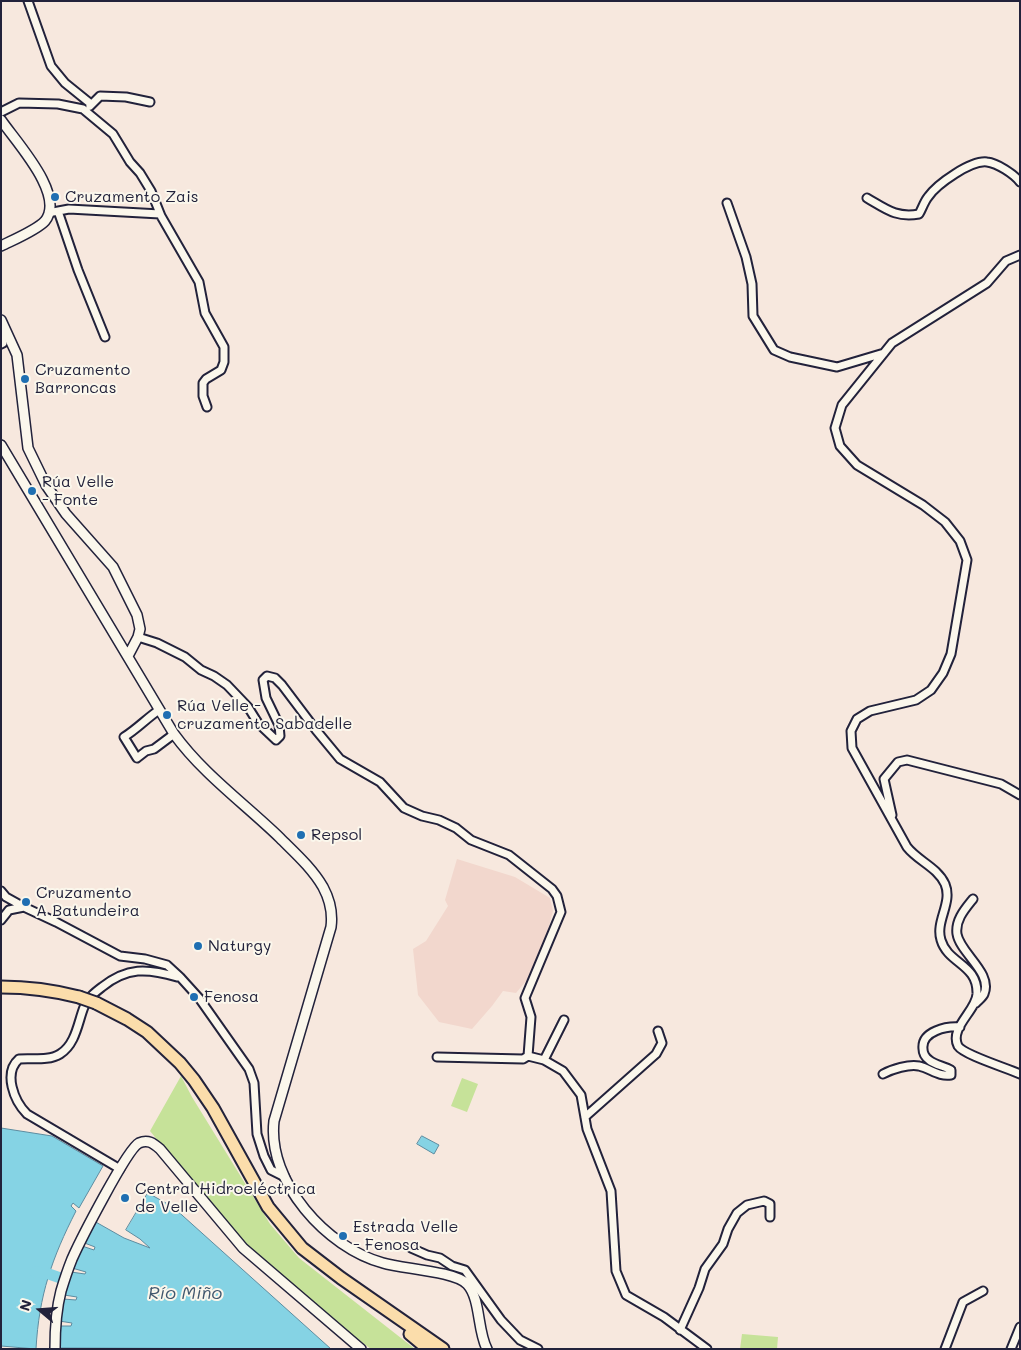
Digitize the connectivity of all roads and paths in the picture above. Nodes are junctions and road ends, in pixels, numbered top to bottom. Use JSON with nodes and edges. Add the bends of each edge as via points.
{"nodes":[{"id":1,"x":28,"y":1,"type":"edge"},
{"id":2,"x":150,"y":102,"type":"dead end"},
{"id":3,"x":91,"y":104,"type":"junction"},
{"id":4,"x":1,"y":112,"type":"edge"},
{"id":5,"x":86,"y":112,"type":"junction"},
{"id":6,"x":1,"y":120,"type":"edge"},
{"id":7,"x":1020,"y":182,"type":"edge"},
{"id":8,"x":867,"y":198,"type":"dead end"},
{"id":9,"x":727,"y":203,"type":"dead end"},
{"id":10,"x":54,"y":211,"type":"junction"},
{"id":11,"x":160,"y":214,"type":"junction"},
{"id":12,"x":1,"y":246,"type":"edge"},
{"id":13,"x":1020,"y":255,"type":"edge"},
{"id":14,"x":1,"y":320,"type":"edge"},
{"id":15,"x":1,"y":336,"type":"edge"},
{"id":16,"x":105,"y":338,"type":"dead end"},
{"id":17,"x":1,"y":344,"type":"edge"},
{"id":18,"x":884,"y":353,"type":"junction"},
{"id":19,"x":207,"y":408,"type":"dead end"},
{"id":20,"x":1,"y":445,"type":"edge"},
{"id":21,"x":138,"y":637,"type":"junction"},
{"id":22,"x":128,"y":656,"type":"junction"},
{"id":23,"x":159,"y":710,"type":"junction"},
{"id":24,"x":174,"y":734,"type":"junction"},
{"id":25,"x":1020,"y":796,"type":"edge"},
{"id":26,"x":894,"y":824,"type":"junction"},
{"id":27,"x":1,"y":891,"type":"edge"},
{"id":28,"x":973,"y":899,"type":"dead end"},
{"id":29,"x":24,"y":907,"type":"junction"},
{"id":30,"x":1,"y":920,"type":"edge"},
{"id":31,"x":180,"y":978,"type":"junction"},
{"id":32,"x":1,"y":987,"type":"edge"},
{"id":33,"x":972,"y":1008,"type":"junction"},
{"id":34,"x":564,"y":1020,"type":"dead end"},
{"id":35,"x":960,"y":1026,"type":"junction"},
{"id":36,"x":658,"y":1031,"type":"dead end"},
{"id":37,"x":528,"y":1056,"type":"junction"},
{"id":38,"x":437,"y":1057,"type":"dead end"},
{"id":39,"x":544,"y":1060,"type":"junction"},
{"id":40,"x":883,"y":1074,"type":"dead end"},
{"id":41,"x":1020,"y":1074,"type":"edge"},
{"id":42,"x":585,"y":1117,"type":"junction"},
{"id":43,"x":120,"y":1169,"type":"junction"},
{"id":44,"x":285,"y":1177,"type":"junction"},
{"id":45,"x":770,"y":1217,"type":"dead end"},
{"id":46,"x":411,"y":1248,"type":"dead end"},
{"id":47,"x":341,"y":1278,"type":"junction"},
{"id":48,"x":470,"y":1282,"type":"junction"},
{"id":49,"x":983,"y":1291,"type":"dead end"},
{"id":50,"x":1020,"y":1327,"type":"edge"},
{"id":51,"x":680,"y":1330,"type":"junction"},
{"id":52,"x":54,"y":1349,"type":"edge"},
{"id":53,"x":361,"y":1349,"type":"edge"},
{"id":54,"x":428,"y":1349,"type":"edge"},
{"id":55,"x":443,"y":1349,"type":"edge"},
{"id":56,"x":487,"y":1349,"type":"edge"},
{"id":57,"x":538,"y":1349,"type":"edge"},
{"id":58,"x":707,"y":1349,"type":"edge"},
{"id":59,"x":945,"y":1349,"type":"edge"},
{"id":60,"x":1011,"y":1349,"type":"edge"}],
"edges":[{"from":1,"to":3,"type":"street","via":[[51,66]]},
{"from":2,"to":3,"type":"street","via":[[100,96]]},
{"from":3,"to":5,"type":"street"},
{"from":4,"to":5,"type":"street","via":[[19,103],[39,103],[58,104]]},
{"from":5,"to":11,"type":"street","via":[[113,134],[146,181]]},
{"from":6,"to":10,"type":"street","via":[[39,173]]},
{"from":7,"to":8,"type":"street","via":[[999,166],[987,162],[971,164],[941,184],[928,197],[919,214],[906,216],[892,212]]},
{"from":9,"to":18,"type":"street","via":[[746,257],[752,284],[753,316],[774,350],[790,357],[837,367]]},
{"from":10,"to":11,"type":"street"},
{"from":10,"to":12,"type":"street","via":[[36,228]]},
{"from":10,"to":16,"type":"street"},
{"from":11,"to":19,"type":"street","via":[[198,282],[205,312],[224,347],[221,370],[203,383]]},
{"from":13,"to":18,"type":"street","via":[[1006,261],[987,283],[892,344]]},
{"from":14,"to":21,"type":"street","via":[[17,354],[28,448],[46,485],[112,567],[137,615]]},
{"from":15,"to":17,"type":"street"},
{"from":18,"to":26,"type":"street","via":[[842,405],[835,428],[840,446],[857,465],[945,522],[960,541],[966,560],[952,654],[931,690],[916,700],[870,711],[857,719],[851,732],[852,748]]},
{"from":20,"to":22,"type":"street"},
{"from":21,"to":22,"type":"street"},
{"from":21,"to":37,"type":"street","via":[[185,657],[227,685],[276,740],[280,730],[266,698],[263,680],[267,676],[275,678],[340,759],[380,782],[404,808],[439,820],[471,840],[509,855],[552,889],[561,912],[525,998],[531,1017]]},
{"from":22,"to":23,"type":"street"},
{"from":23,"to":24,"type":"street"},
{"from":23,"to":24,"type":"street","via":[[124,737],[137,758]]},
{"from":24,"to":44,"type":"street","via":[[194,758],[295,852],[323,887],[332,908],[331,927],[274,1120],[275,1148]]},
{"from":25,"to":26,"type":"street","via":[[1001,784],[907,760],[898,762],[884,779]]},
{"from":26,"to":33,"type":"street","via":[[914,856],[932,868],[945,885],[946,907],[940,938],[950,955],[973,975],[977,996]]},
{"from":27,"to":29,"type":"street"},
{"from":28,"to":33,"type":"street","via":[[960,916],[957,934],[985,982],[984,994]]},
{"from":29,"to":30,"type":"street","via":[[10,910]]},
{"from":29,"to":31,"type":"street","via":[[120,956],[167,965]]},
{"from":31,"to":43,"type":"street","via":[[155,970],[133,970],[112,978],[92,994],[75,1034],[60,1055],[19,1059],[11,1071],[14,1094],[27,1114]]},
{"from":31,"to":44,"type":"street","via":[[199,998],[249,1069],[254,1083],[257,1134],[264,1156],[271,1170]]},
{"from":32,"to":47,"type":"highway","bridge":true,"via":[[50,990],[78,997],[96,1003],[147,1032],[194,1080],[268,1207],[302,1248]]},
{"from":33,"to":35,"type":"street"},
{"from":34,"to":39,"type":"street"},
{"from":35,"to":40,"type":"street","via":[[938,1030],[923,1044],[926,1057],[948,1068],[951,1075],[937,1074],[918,1066],[905,1066]]},
{"from":35,"to":41,"type":"street","via":[[956,1037],[961,1049]]},
{"from":36,"to":42,"type":"street","via":[[662,1043],[656,1054]]},
{"from":37,"to":38,"type":"street","via":[[523,1059]]},
{"from":37,"to":39,"type":"street"},
{"from":39,"to":42,"type":"street","via":[[563,1071],[581,1095]]},
{"from":42,"to":51,"type":"street","via":[[611,1191],[616,1271],[621,1284],[626,1295]]},
{"from":43,"to":52,"type":"street","via":[[71,1261],[61,1293]]},
{"from":43,"to":53,"type":"street","via":[[137,1144],[152,1142],[243,1248]]},
{"from":44,"to":48,"type":"street","via":[[313,1220],[357,1252],[375,1261]]},
{"from":45,"to":51,"type":"street","via":[[770,1204],[764,1201],[747,1204],[737,1213],[723,1244],[705,1269],[700,1288]]},
{"from":46,"to":48,"type":"street","via":[[465,1270]]},
{"from":47,"to":54,"type":"highway"},
{"from":47,"to":55,"type":"highway"},
{"from":48,"to":56,"type":"street"},
{"from":48,"to":57,"type":"street","via":[[520,1340]]},
{"from":49,"to":59,"type":"street","via":[[963,1302]]},
{"from":50,"to":60,"type":"street"},
{"from":51,"to":58,"type":"street"}]}
